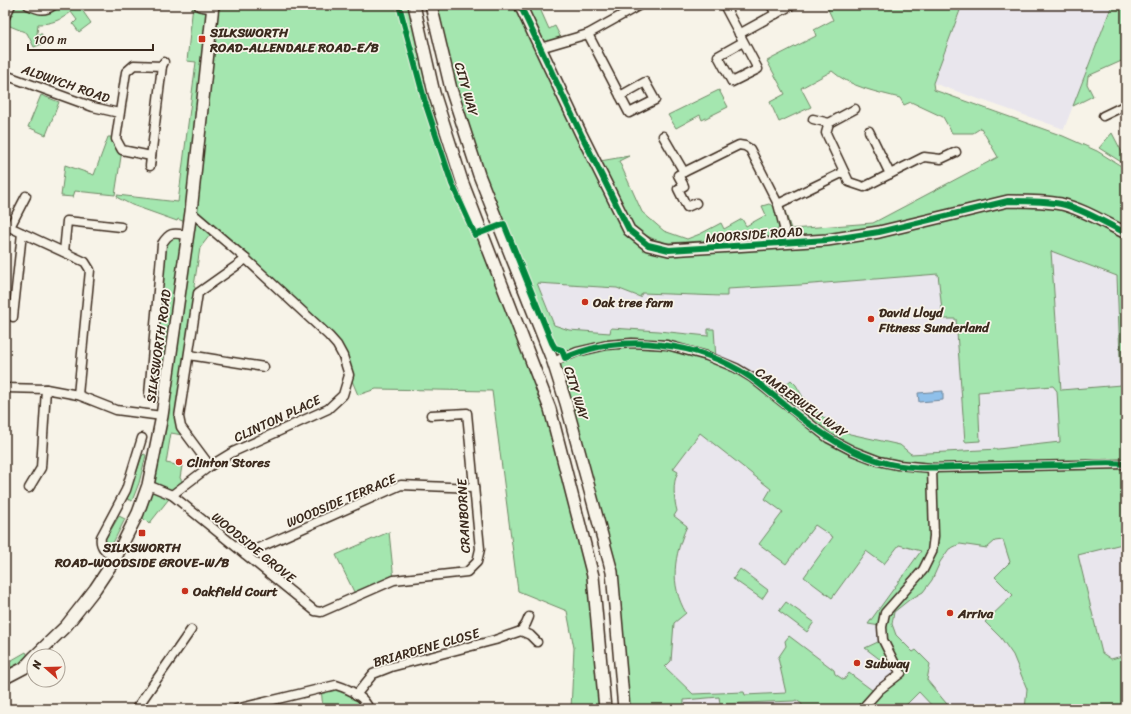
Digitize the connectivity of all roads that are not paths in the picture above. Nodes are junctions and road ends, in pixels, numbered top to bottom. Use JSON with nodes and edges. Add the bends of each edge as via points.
{"nodes":[{"id":1,"x":10,"y":5,"type":"edge"},
{"id":2,"x":28,"y":5,"type":"edge"},
{"id":3,"x":54,"y":5,"type":"edge"},
{"id":4,"x":200,"y":5,"type":"edge"},
{"id":5,"x":414,"y":5,"type":"edge"},
{"id":6,"x":431,"y":5,"type":"edge"},
{"id":7,"x":520,"y":5,"type":"edge"},
{"id":8,"x":640,"y":5,"type":"edge"},
{"id":9,"x":724,"y":5,"type":"edge"},
{"id":10,"x":771,"y":5,"type":"edge"},
{"id":11,"x":792,"y":5,"type":"edge"},
{"id":12,"x":213,"y":6,"type":"edge"},
{"id":13,"x":625,"y":8,"type":"edge"},
{"id":14,"x":776,"y":14,"type":"junction"},
{"id":15,"x":5,"y":17,"type":"edge"},
{"id":16,"x":588,"y":34,"type":"junction"},
{"id":17,"x":739,"y":34,"type":"junction"},
{"id":18,"x":743,"y":42,"type":"junction"},
{"id":19,"x":540,"y":48,"type":"junction"},
{"id":20,"x":5,"y":75,"type":"edge"},
{"id":21,"x":620,"y":96,"type":"dead end"},
{"id":22,"x":1126,"y":106,"type":"edge"},
{"id":23,"x":855,"y":109,"type":"dead end"},
{"id":24,"x":119,"y":113,"type":"junction"},
{"id":25,"x":1103,"y":116,"type":"dead end"},
{"id":26,"x":813,"y":119,"type":"dead end"},
{"id":27,"x":829,"y":123,"type":"junction"},
{"id":28,"x":869,"y":131,"type":"dead end"},
{"id":29,"x":663,"y":136,"type":"dead end"},
{"id":30,"x":956,"y":152,"type":"dead end"},
{"id":31,"x":151,"y":156,"type":"junction"},
{"id":32,"x":150,"y":166,"type":"dead end"},
{"id":33,"x":684,"y":172,"type":"junction"},
{"id":34,"x":844,"y":172,"type":"junction"},
{"id":35,"x":890,"y":174,"type":"junction"},
{"id":36,"x":26,"y":196,"type":"dead end"},
{"id":37,"x":696,"y":203,"type":"dead end"},
{"id":38,"x":778,"y":204,"type":"junction"},
{"id":39,"x":191,"y":212,"type":"junction"},
{"id":40,"x":8,"y":226,"type":"edge"},
{"id":41,"x":121,"y":227,"type":"dead end"},
{"id":42,"x":22,"y":233,"type":"junction"},
{"id":43,"x":1126,"y":233,"type":"edge"},
{"id":44,"x":187,"y":235,"type":"junction"},
{"id":45,"x":788,"y":243,"type":"junction"},
{"id":46,"x":64,"y":252,"type":"junction"},
{"id":47,"x":246,"y":259,"type":"junction"},
{"id":48,"x":13,"y":317,"type":"dead end"},
{"id":49,"x":189,"y":354,"type":"junction"},
{"id":50,"x":553,"y":362,"type":"junction"},
{"id":51,"x":264,"y":367,"type":"dead end"},
{"id":52,"x":535,"y":370,"type":"junction"},
{"id":53,"x":5,"y":388,"type":"edge"},
{"id":54,"x":46,"y":389,"type":"junction"},
{"id":55,"x":78,"y":395,"type":"junction"},
{"id":56,"x":149,"y":395,"type":"dead end"},
{"id":57,"x":431,"y":415,"type":"dead end"},
{"id":58,"x":162,"y":416,"type":"junction"},
{"id":59,"x":142,"y":438,"type":"dead end"},
{"id":60,"x":1126,"y":464,"type":"edge"},
{"id":61,"x":210,"y":466,"type":"junction"},
{"id":62,"x":932,"y":468,"type":"junction"},
{"id":63,"x":148,"y":485,"type":"junction"},
{"id":64,"x":29,"y":488,"type":"dead end"},
{"id":65,"x":474,"y":488,"type":"junction"},
{"id":66,"x":172,"y":495,"type":"junction"},
{"id":67,"x":245,"y":554,"type":"junction"},
{"id":68,"x":115,"y":559,"type":"junction"},
{"id":69,"x":347,"y":600,"type":"joint"},
{"id":70,"x":529,"y":617,"type":"dead end"},
{"id":71,"x":191,"y":630,"type":"dead end"},
{"id":72,"x":521,"y":631,"type":"junction"},
{"id":73,"x":537,"y":642,"type":"dead end"},
{"id":74,"x":44,"y":648,"type":"edge"},
{"id":75,"x":26,"y":666,"type":"edge"},
{"id":76,"x":5,"y":678,"type":"edge"},
{"id":77,"x":356,"y":695,"type":"junction"},
{"id":78,"x":136,"y":709,"type":"edge"},
{"id":79,"x":236,"y":709,"type":"edge"},
{"id":80,"x":369,"y":709,"type":"edge"},
{"id":81,"x":605,"y":709,"type":"edge"},
{"id":82,"x":624,"y":709,"type":"edge"},
{"id":83,"x":862,"y":709,"type":"edge"}],
"edges":[{"from":1,"to":15,"type":"street"},
{"from":2,"to":3,"type":"street","via":[[39,10]]},
{"from":4,"to":12,"type":"street"},
{"from":5,"to":52,"type":"street","via":[[434,93],[460,174]]},
{"from":6,"to":50,"type":"street","name":"CITY WAY","via":[[451,89],[479,175]]},
{"from":7,"to":19,"type":"street","name":"MOORSIDE ROAD"},
{"from":8,"to":13,"type":"street"},
{"from":9,"to":17,"type":"street"},
{"from":10,"to":14,"type":"street"},
{"from":11,"to":14,"type":"street"},
{"from":12,"to":39,"type":"street","name":"SILKSWORTH ROAD"},
{"from":13,"to":16,"type":"street"},
{"from":14,"to":17,"type":"street"},
{"from":16,"to":19,"type":"street"},
{"from":16,"to":21,"type":"street"},
{"from":17,"to":18,"type":"street"},
{"from":18,"to":18,"type":"street","via":[[718,56],[732,82],[758,69]]},
{"from":19,"to":45,"type":"street","name":"MOORSIDE ROAD","via":[[629,230],[648,245],[669,250]]},
{"from":20,"to":24,"type":"street","name":"ALDWYCH ROAD","via":[[93,107]]},
{"from":22,"to":25,"type":"street"},
{"from":23,"to":27,"type":"street"},
{"from":24,"to":31,"type":"street","name":"ALDWYCH ROAD","via":[[116,139],[122,150]]},
{"from":24,"to":31,"type":"street","name":"ALDWYCH ROAD","via":[[126,72],[134,65],[163,64]]},
{"from":26,"to":27,"type":"street"},
{"from":27,"to":34,"type":"street","via":[[826,133]]},
{"from":28,"to":35,"type":"street"},
{"from":29,"to":33,"type":"street"},
{"from":30,"to":35,"type":"street","via":[[941,160],[924,157]]},
{"from":31,"to":32,"type":"street"},
{"from":33,"to":37,"type":"street","via":[[678,175],[686,185],[678,189],[687,207]]},
{"from":33,"to":38,"type":"street","via":[[739,146],[745,146],[750,149]]},
{"from":34,"to":35,"type":"street","via":[[849,182],[864,187]]},
{"from":34,"to":38,"type":"street"},
{"from":36,"to":40,"type":"street"},
{"from":38,"to":45,"type":"street"},
{"from":39,"to":44,"type":"street","name":"SILKSWORTH ROAD"},
{"from":39,"to":47,"type":"street","name":"CLINTON PLACE"},
{"from":40,"to":42,"type":"street"},
{"from":41,"to":46,"type":"street","via":[[67,221]]},
{"from":42,"to":46,"type":"street"},
{"from":42,"to":48,"type":"street"},
{"from":43,"to":45,"type":"street","name":"MOORSIDE ROAD","via":[[1061,204],[1014,201],[879,232]]},
{"from":44,"to":56,"type":"street","via":[[174,233],[167,236],[162,244]]},
{"from":44,"to":58,"type":"street","name":"SILKSWORTH ROAD"},
{"from":46,"to":55,"type":"street","via":[[84,262],[90,270]]},
{"from":47,"to":49,"type":"street","via":[[198,293]]},
{"from":47,"to":61,"type":"street","name":"CLINTON PLACE","via":[[337,345],[350,375],[343,396],[328,410],[233,452]]},
{"from":49,"to":51,"type":"street"},
{"from":49,"to":61,"type":"street","via":[[179,417],[181,427]]},
{"from":50,"to":52,"type":"street"},
{"from":50,"to":62,"type":"street","name":"CAMBERWELL WAY","via":[[577,352],[607,345],[632,343],[667,345],[707,356],[751,377],[828,438],[853,451],[879,461]]},
{"from":50,"to":82,"type":"street","name":"CITY WAY","via":[[612,572]]},
{"from":52,"to":81,"type":"street","via":[[550,409],[593,576]]},
{"from":53,"to":54,"type":"street"},
{"from":54,"to":55,"type":"street"},
{"from":54,"to":64,"type":"street","via":[[41,468]]},
{"from":55,"to":58,"type":"street","via":[[116,410]]},
{"from":57,"to":65,"type":"street","name":"CRANBORNE","via":[[467,413]]},
{"from":58,"to":63,"type":"street","name":"SILKSWORTH ROAD"},
{"from":59,"to":68,"type":"street","via":[[126,490],[100,538],[102,547]]},
{"from":60,"to":62,"type":"street","name":"CAMBERWELL WAY"},
{"from":61,"to":66,"type":"street","name":"CLINTON PLACE"},
{"from":62,"to":83,"type":"street","via":[[932,552],[923,570],[885,613],[882,627],[883,640],[902,673],[879,690]]},
{"from":63,"to":66,"type":"street","name":"WOODSIDE GROVE"},
{"from":63,"to":68,"type":"street","name":"SILKSWORTH ROAD","via":[[138,513]]},
{"from":65,"to":67,"type":"street","name":"WOODSIDE TERRACE","via":[[401,485]]},
{"from":65,"to":69,"type":"street","name":"CRANBORNE","via":[[480,549],[477,562],[467,572],[394,580]]},
{"from":66,"to":67,"type":"street","name":"WOODSIDE GROVE"},
{"from":67,"to":69,"type":"street","name":"WOODSIDE GROVE","via":[[315,611],[321,612]]},
{"from":68,"to":74,"type":"street","name":"SILKSWORTH ROAD","via":[[66,626]]},
{"from":70,"to":72,"type":"street"},
{"from":71,"to":78,"type":"street"},
{"from":72,"to":73,"type":"street"},
{"from":72,"to":77,"type":"street","name":"BRIARDENE CLOSE","via":[[379,671],[373,674]]},
{"from":75,"to":76,"type":"street","name":"SILKSWORTH ROAD"},
{"from":77,"to":79,"type":"street","via":[[349,689],[336,685]]},
{"from":77,"to":80,"type":"street"}]}
